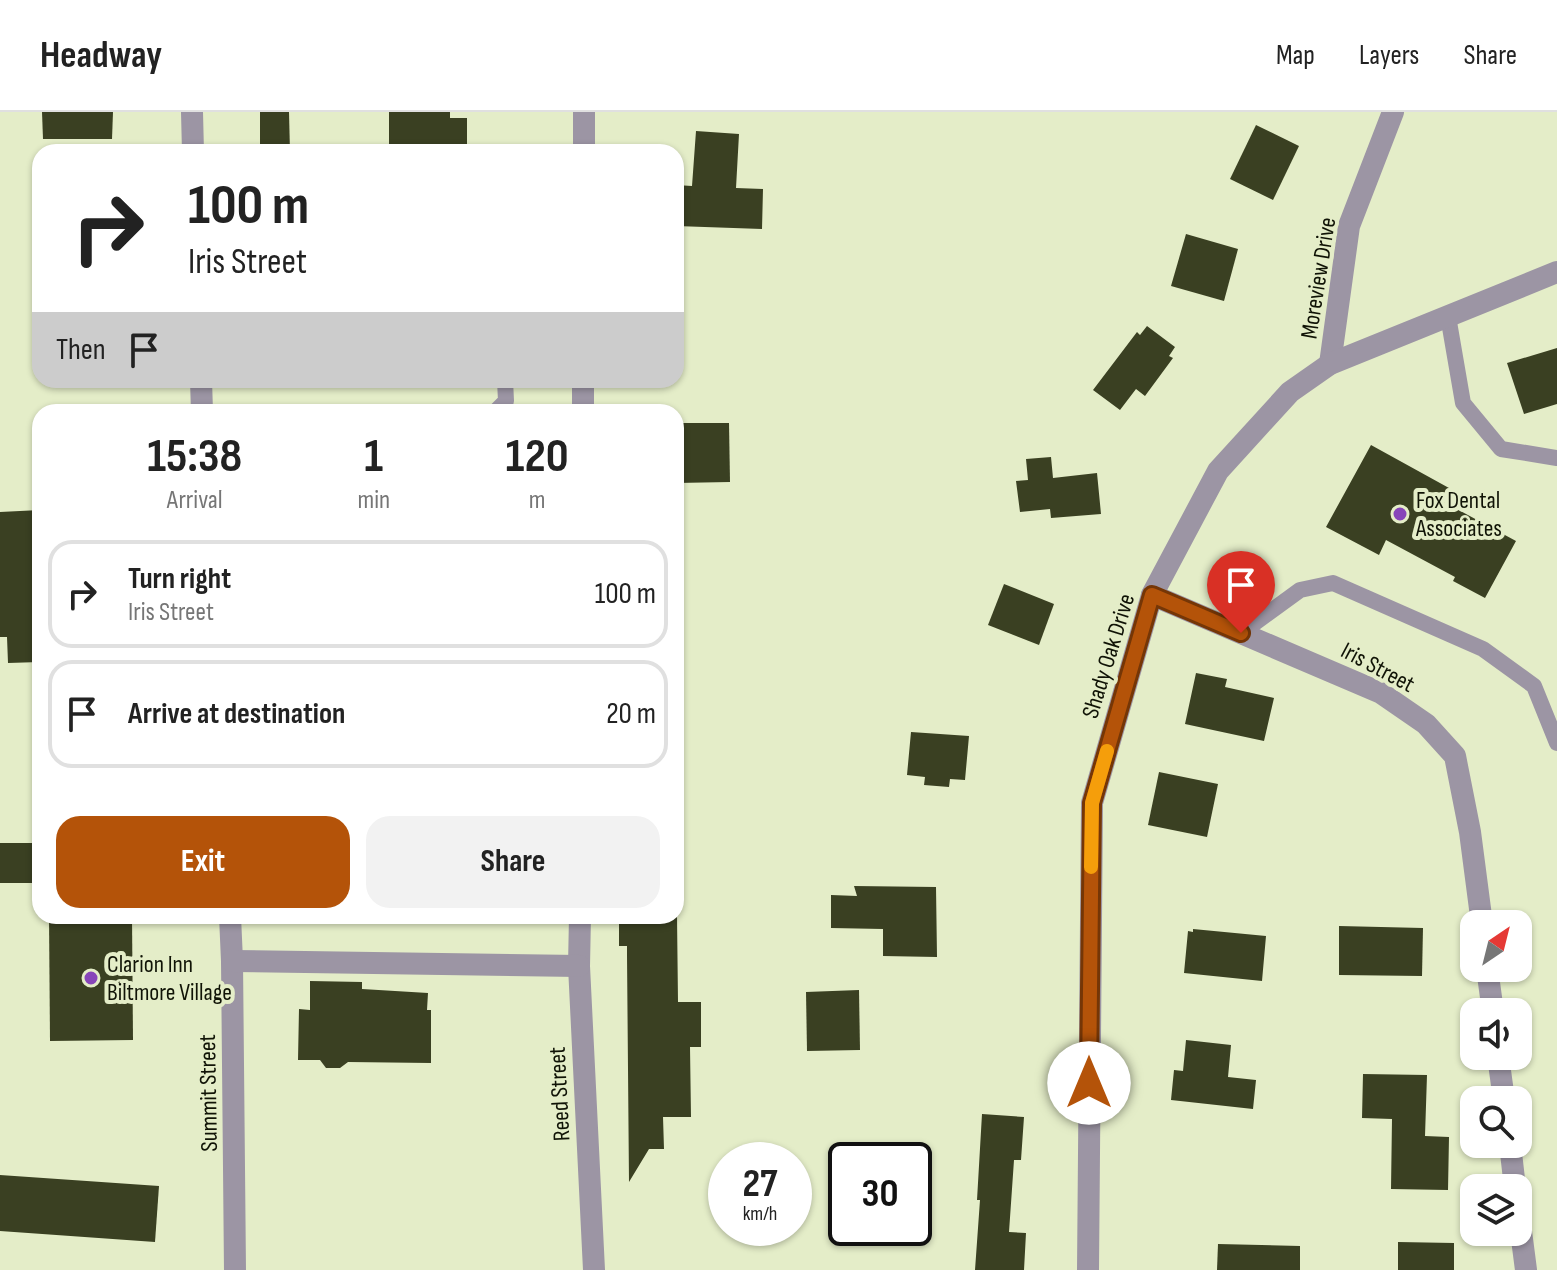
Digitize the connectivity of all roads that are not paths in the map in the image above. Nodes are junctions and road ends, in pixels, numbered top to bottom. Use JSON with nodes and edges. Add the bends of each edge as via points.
{"nodes":[{"id":1,"x":192,"y":112,"type":"edge"},
{"id":2,"x":584,"y":112,"type":"edge"},
{"id":3,"x":1393,"y":112,"type":"edge"},
{"id":4,"x":193,"y":144,"type":"edge"},
{"id":5,"x":584,"y":144,"type":"edge"},
{"id":6,"x":1557,"y":272,"type":"edge"},
{"id":7,"x":1448,"y":316,"type":"junction"},
{"id":8,"x":1330,"y":364,"type":"junction"},
{"id":9,"x":1557,"y":458,"type":"edge"},
{"id":10,"x":1152,"y":595,"type":"junction"},
{"id":11,"x":1241,"y":633,"type":"junction"},
{"id":12,"x":1557,"y":743,"type":"edge"},
{"id":13,"x":1480,"y":910,"type":"edge"},
{"id":14,"x":230,"y":924,"type":"edge"},
{"id":15,"x":580,"y":924,"type":"edge"},
{"id":16,"x":232,"y":961,"type":"junction"},
{"id":17,"x":579,"y":966,"type":"junction"},
{"id":18,"x":1523,"y":1246,"type":"edge"},
{"id":19,"x":235,"y":1270,"type":"edge"},
{"id":20,"x":594,"y":1270,"type":"edge"},
{"id":21,"x":1088,"y":1270,"type":"edge"},
{"id":22,"x":1526,"y":1270,"type":"edge"}],
"edges":[{"from":1,"to":4,"type":"street"},
{"from":2,"to":5,"type":"street"},
{"from":3,"to":8,"type":"street","name":"Moreview Drive","via":[[1349,226]]},
{"from":6,"to":7,"type":"street","name":"Shady Oak Drive"},
{"from":7,"to":8,"type":"street","name":"Shady Oak Drive"},
{"from":7,"to":9,"type":"lane","via":[[1463,403],[1501,449]]},
{"from":8,"to":10,"type":"street","name":"Shady Oak Drive","via":[[1290,392],[1218,471]]},
{"from":10,"to":11,"type":"street","name":"Iris Street"},
{"from":10,"to":21,"type":"street","name":"Shady Oak Drive","via":[[1092,803]]},
{"from":11,"to":12,"type":"lane","via":[[1300,590],[1333,583],[1483,649],[1534,686]]},
{"from":11,"to":13,"type":"street","name":"Iris Street","via":[[1381,693],[1426,724],[1455,756]]},
{"from":14,"to":16,"type":"street","name":"Summit Street"},
{"from":15,"to":17,"type":"street","name":"Reed Street"},
{"from":16,"to":17,"type":"street"},
{"from":16,"to":19,"type":"street","name":"Summit Street"},
{"from":17,"to":20,"type":"street","name":"Reed Street"},
{"from":18,"to":22,"type":"street"}]}
